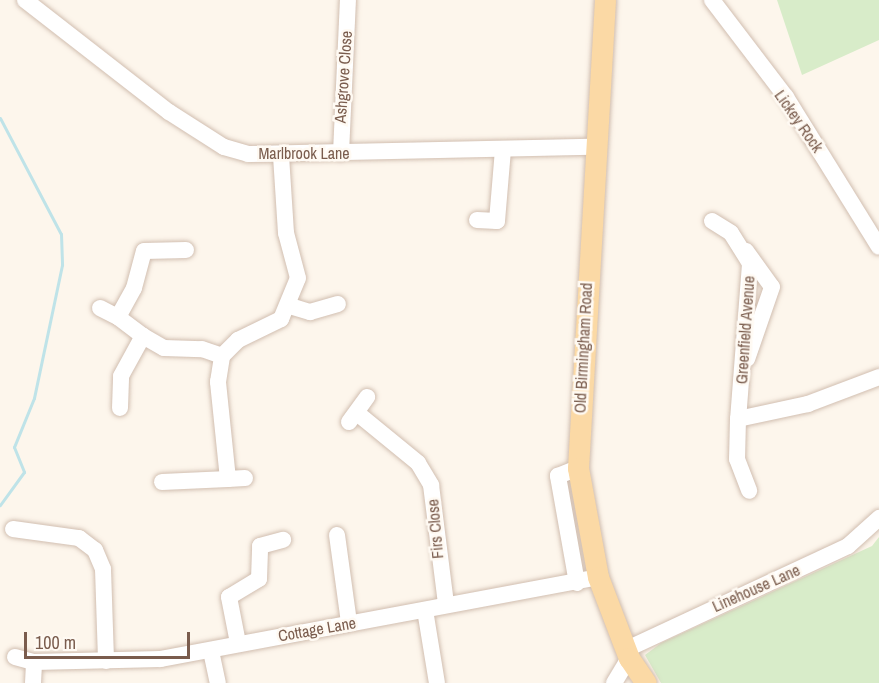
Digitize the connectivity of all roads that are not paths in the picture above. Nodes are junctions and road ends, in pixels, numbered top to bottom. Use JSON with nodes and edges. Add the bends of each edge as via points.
{"nodes":[{"id":1,"x":26,"y":0,"type":"edge"},
{"id":2,"x":348,"y":0,"type":"edge"},
{"id":3,"x":605,"y":0,"type":"edge"},
{"id":4,"x":712,"y":0,"type":"edge"},
{"id":5,"x":596,"y":147,"type":"junction"},
{"id":6,"x":503,"y":150,"type":"junction"},
{"id":7,"x":341,"y":153,"type":"junction"},
{"id":8,"x":281,"y":155,"type":"junction"},
{"id":9,"x":477,"y":220,"type":"dead end"},
{"id":10,"x":712,"y":221,"type":"dead end"},
{"id":11,"x":879,"y":247,"type":"edge"},
{"id":12,"x":186,"y":250,"type":"dead end"},
{"id":13,"x":746,"y":251,"type":"junction"},
{"id":14,"x":338,"y":304,"type":"dead end"},
{"id":15,"x":290,"y":306,"type":"junction"},
{"id":16,"x":100,"y":308,"type":"dead end"},
{"id":17,"x":118,"y":317,"type":"junction"},
{"id":18,"x":142,"y":336,"type":"junction"},
{"id":19,"x":222,"y":356,"type":"junction"},
{"id":20,"x":741,"y":371,"type":"junction"},
{"id":21,"x":879,"y":377,"type":"edge"},
{"id":22,"x":367,"y":397,"type":"dead end"},
{"id":23,"x":120,"y":408,"type":"dead end"},
{"id":24,"x":738,"y":419,"type":"junction"},
{"id":25,"x":578,"y":468,"type":"junction"},
{"id":26,"x":245,"y":478,"type":"dead end"},
{"id":27,"x":228,"y":479,"type":"junction"},
{"id":28,"x":171,"y":486,"type":"dead end"},
{"id":29,"x":748,"y":491,"type":"dead end"},
{"id":30,"x":879,"y":518,"type":"edge"},
{"id":31,"x":13,"y":529,"type":"dead end"},
{"id":32,"x":337,"y":535,"type":"dead end"},
{"id":33,"x":283,"y":540,"type":"dead end"},
{"id":34,"x":598,"y":577,"type":"junction"},
{"id":35,"x":577,"y":583,"type":"junction"},
{"id":36,"x":446,"y":604,"type":"junction"},
{"id":37,"x":425,"y":610,"type":"junction"},
{"id":38,"x":349,"y":623,"type":"junction"},
{"id":39,"x":238,"y":643,"type":"junction"},
{"id":40,"x":211,"y":651,"type":"junction"},
{"id":41,"x":628,"y":653,"type":"junction"},
{"id":42,"x":15,"y":657,"type":"dead end"},
{"id":43,"x":106,"y":661,"type":"junction"},
{"id":44,"x":34,"y":662,"type":"junction"},
{"id":45,"x":33,"y":683,"type":"edge"},
{"id":46,"x":219,"y":683,"type":"edge"},
{"id":47,"x":437,"y":683,"type":"edge"},
{"id":48,"x":614,"y":683,"type":"edge"},
{"id":49,"x":646,"y":683,"type":"edge"}],
"edges":[{"from":1,"to":8,"type":"street","name":"Marlbrook Lane","via":[[169,112],[224,147]]},
{"from":2,"to":7,"type":"street","name":"Ashgrove Close"},
{"from":3,"to":5,"type":"main road","name":"Old Birmingham Road"},
{"from":4,"to":11,"type":"street","name":"Lickey Rock","via":[[786,97]]},
{"from":5,"to":6,"type":"street","name":"Marlbrook Lane"},
{"from":5,"to":25,"type":"main road","name":"Old Birmingham Road"},
{"from":6,"to":7,"type":"street","name":"Marlbrook Lane"},
{"from":6,"to":9,"type":"street","via":[[497,221]]},
{"from":7,"to":8,"type":"street","name":"Marlbrook Lane"},
{"from":8,"to":15,"type":"street","via":[[286,233],[298,278]]},
{"from":10,"to":13,"type":"street","name":"Greenfield Avenue"},
{"from":12,"to":17,"type":"street","via":[[136,250],[134,288]]},
{"from":13,"to":20,"type":"street","name":"Greenfield Avenue","via":[[750,264]]},
{"from":13,"to":20,"type":"street","via":[[772,288],[766,314]]},
{"from":14,"to":15,"type":"street","via":[[310,312]]},
{"from":15,"to":19,"type":"street","via":[[281,319],[238,340]]},
{"from":16,"to":17,"type":"street"},
{"from":17,"to":18,"type":"street"},
{"from":18,"to":19,"type":"street","via":[[164,348],[202,349]]},
{"from":18,"to":23,"type":"street","via":[[121,376]]},
{"from":19,"to":27,"type":"street","via":[[218,382]]},
{"from":20,"to":24,"type":"street","name":"Greenfield Avenue"},
{"from":21,"to":24,"type":"street","via":[[808,404]]},
{"from":22,"to":36,"type":"street","name":"Firs Close","via":[[353,418],[418,463],[431,485]]},
{"from":24,"to":29,"type":"street","name":"Greenfield Avenue","via":[[737,459]]},
{"from":25,"to":34,"type":"main road","name":"Old Birmingham Road"},
{"from":25,"to":35,"type":"street","via":[[558,476]]},
{"from":26,"to":27,"type":"street"},
{"from":27,"to":28,"type":"street"},
{"from":30,"to":41,"type":"street","name":"Linehouse Lane","via":[[848,546]]},
{"from":31,"to":43,"type":"street","via":[[80,538],[95,550],[103,569]]},
{"from":32,"to":38,"type":"street"},
{"from":33,"to":39,"type":"street","via":[[260,546],[259,579],[229,597]]},
{"from":34,"to":35,"type":"street","name":"Cottage Lane"},
{"from":34,"to":41,"type":"main road","name":"Old Birmingham Road"},
{"from":35,"to":36,"type":"street","name":"Cottage Lane"},
{"from":36,"to":37,"type":"street","name":"Cottage Lane"},
{"from":37,"to":38,"type":"street","name":"Cottage Lane"},
{"from":37,"to":47,"type":"street"},
{"from":38,"to":39,"type":"street","name":"Cottage Lane"},
{"from":39,"to":40,"type":"street","name":"Cottage Lane"},
{"from":40,"to":43,"type":"street","name":"Cottage Lane"},
{"from":40,"to":46,"type":"street"},
{"from":41,"to":48,"type":"street"},
{"from":41,"to":49,"type":"main road","name":"Old Birmingham Road"},
{"from":42,"to":44,"type":"street","name":"Cottage Lane"},
{"from":43,"to":44,"type":"street","name":"Cottage Lane"},
{"from":44,"to":45,"type":"street"}]}
